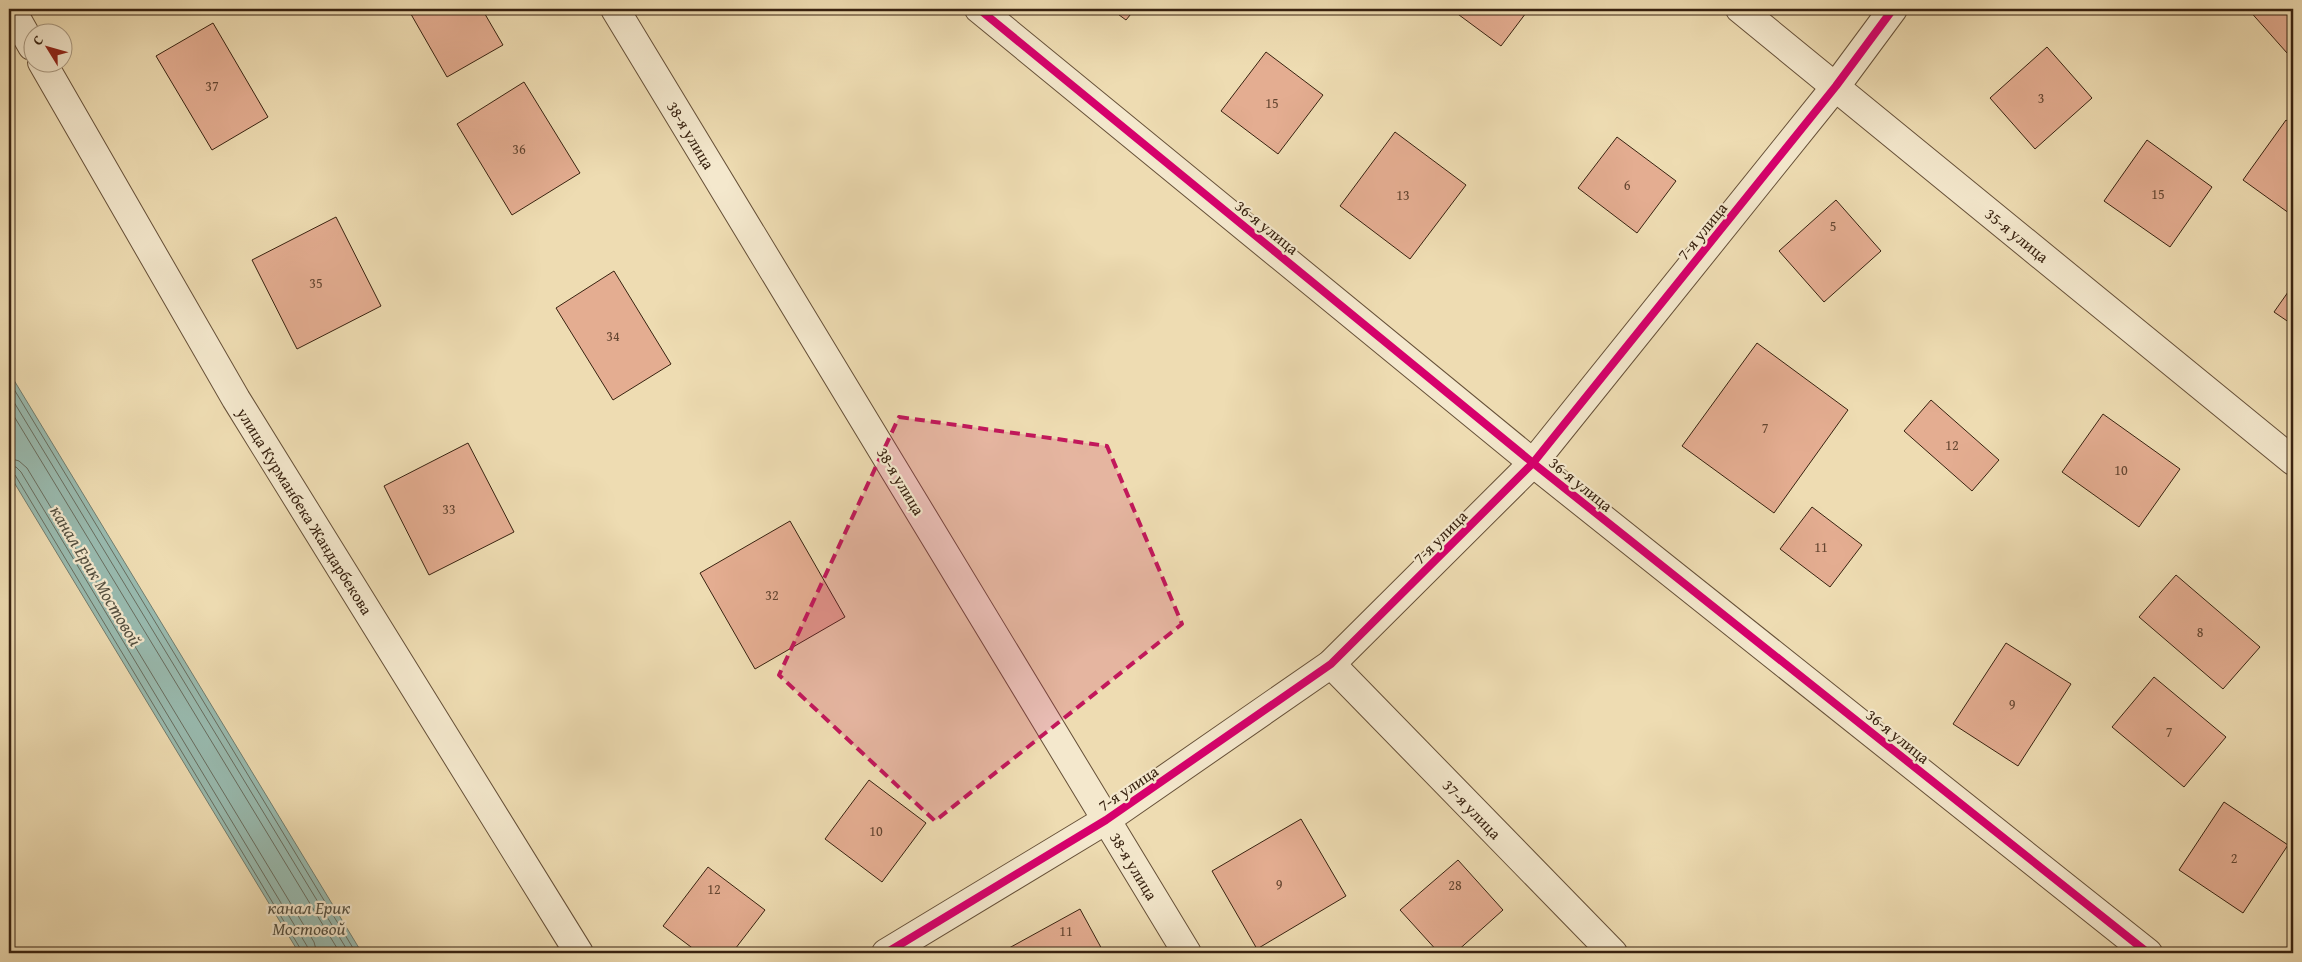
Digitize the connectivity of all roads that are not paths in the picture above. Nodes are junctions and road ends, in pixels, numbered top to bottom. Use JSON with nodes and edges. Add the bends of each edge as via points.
{"nodes":[{"id":1,"x":11,"y":9,"type":"edge"},
{"id":2,"x":615,"y":9,"type":"edge"},
{"id":3,"x":979,"y":9,"type":"edge"},
{"id":4,"x":1740,"y":9,"type":"edge"},
{"id":5,"x":1893,"y":9,"type":"edge"},
{"id":6,"x":22,"y":28,"type":"edge"},
{"id":7,"x":48,"y":72,"type":"edge"},
{"id":8,"x":1836,"y":86,"type":"junction"},
{"id":9,"x":2293,"y":461,"type":"edge"},
{"id":10,"x":1533,"y":463,"type":"junction"},
{"id":11,"x":1331,"y":664,"type":"junction"},
{"id":12,"x":1106,"y":820,"type":"junction"},
{"id":13,"x":579,"y":953,"type":"edge"},
{"id":14,"x":886,"y":953,"type":"edge"},
{"id":15,"x":1187,"y":953,"type":"edge"},
{"id":16,"x":1613,"y":953,"type":"edge"},
{"id":17,"x":2148,"y":953,"type":"edge"}],
"edges":[{"from":1,"to":6,"type":"street"},
{"from":2,"to":12,"type":"street","name":"38-я улица"},
{"from":3,"to":10,"type":"street","name":"36-я улица"},
{"from":4,"to":8,"type":"street","name":"35-я улица"},
{"from":5,"to":8,"type":"street","name":"7-я улица"},
{"from":7,"to":13,"type":"street","name":"улица Курманбека Жандарбекова","via":[[236,399]]},
{"from":8,"to":9,"type":"street","name":"35-я улица"},
{"from":8,"to":10,"type":"street","name":"7-я улица"},
{"from":10,"to":11,"type":"street","name":"7-я улица"},
{"from":10,"to":17,"type":"street","name":"36-я улица"},
{"from":11,"to":12,"type":"street","name":"7-я улица"},
{"from":11,"to":16,"type":"street","name":"37-я улица"},
{"from":12,"to":14,"type":"street","name":"7-я улица"},
{"from":12,"to":15,"type":"street","name":"38-я улица"}]}
